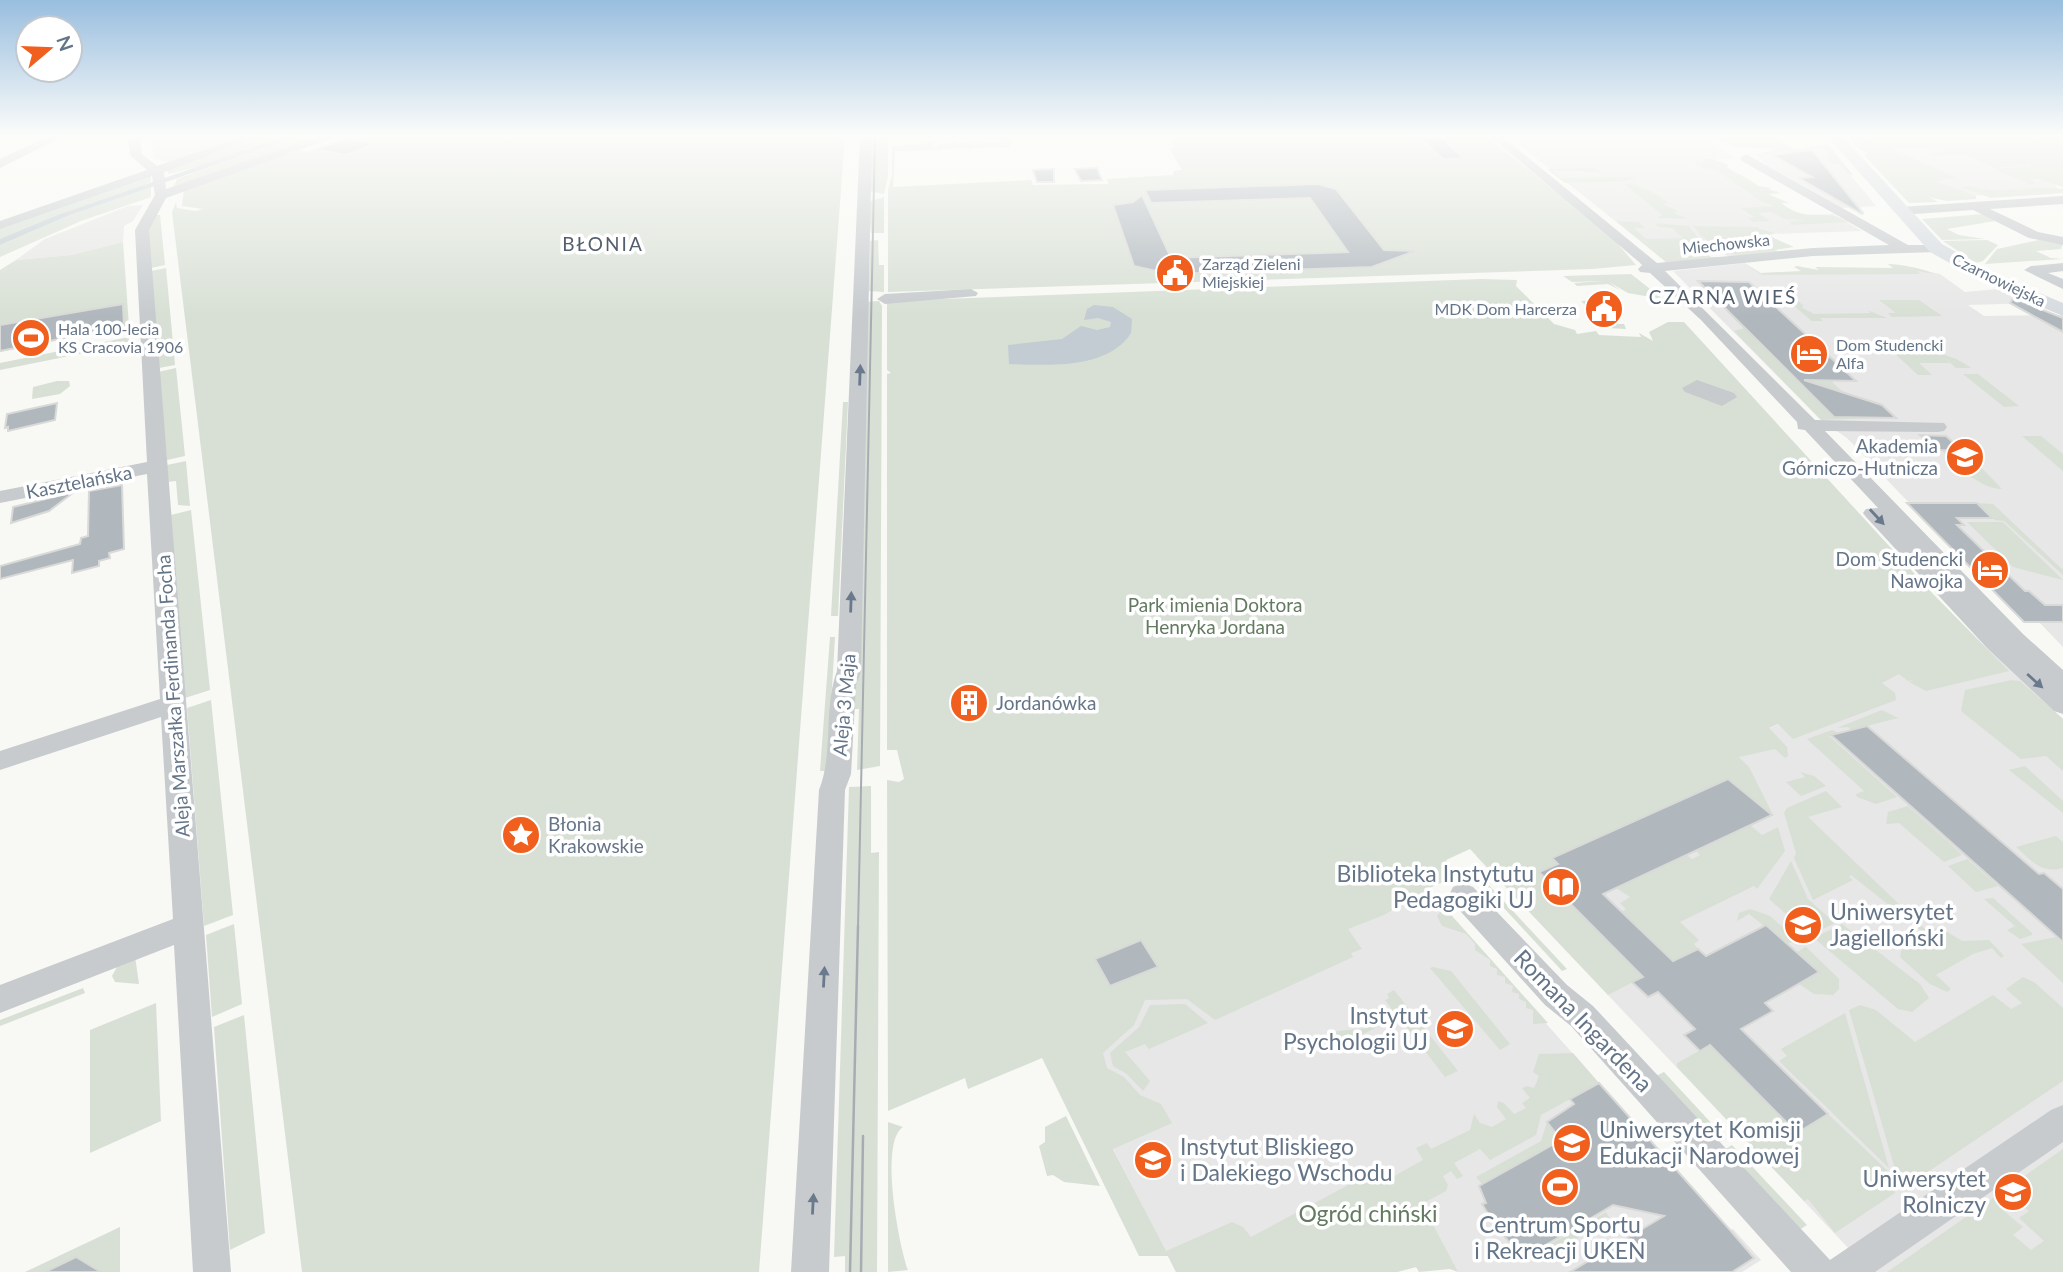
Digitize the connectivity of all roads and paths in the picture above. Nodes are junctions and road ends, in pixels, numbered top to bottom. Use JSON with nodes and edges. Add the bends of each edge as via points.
{"nodes":[{"id":1,"x":107,"y":196,"type":"edge"},
{"id":2,"x":155,"y":196,"type":"edge"},
{"id":3,"x":868,"y":196,"type":"edge"},
{"id":4,"x":1567,"y":196,"type":"edge"},
{"id":5,"x":1813,"y":196,"type":"edge"},
{"id":6,"x":1887,"y":196,"type":"edge"},
{"id":7,"x":2063,"y":200,"type":"edge"},
{"id":8,"x":1975,"y":207,"type":"junction"},
{"id":9,"x":1900,"y":211,"type":"junction"},
{"id":10,"x":0,"y":225,"type":"edge"},
{"id":11,"x":2063,"y":241,"type":"edge"},
{"id":12,"x":1936,"y":248,"type":"junction"},
{"id":13,"x":1905,"y":249,"type":"junction"},
{"id":14,"x":2063,"y":267,"type":"edge"},
{"id":15,"x":1650,"y":269,"type":"junction"},
{"id":16,"x":2063,"y":285,"type":"edge"},
{"id":17,"x":971,"y":293,"type":"dead end"},
{"id":18,"x":872,"y":297,"type":"junction"},
{"id":19,"x":2063,"y":310,"type":"edge"},
{"id":20,"x":1801,"y":425,"type":"junction"},
{"id":21,"x":1938,"y":427,"type":"dead end"},
{"id":22,"x":157,"y":466,"type":"junction"},
{"id":23,"x":0,"y":497,"type":"edge"},
{"id":24,"x":1955,"y":600,"type":"junction"},
{"id":25,"x":1978,"y":600,"type":"junction"},
{"id":26,"x":2063,"y":682,"type":"edge"},
{"id":27,"x":173,"y":704,"type":"junction"},
{"id":28,"x":2063,"y":705,"type":"edge"},
{"id":29,"x":0,"y":761,"type":"edge"},
{"id":30,"x":1463,"y":895,"type":"dead end"},
{"id":31,"x":188,"y":926,"type":"junction"},
{"id":32,"x":0,"y":999,"type":"edge"},
{"id":33,"x":2063,"y":1122,"type":"edge"},
{"id":34,"x":212,"y":1272,"type":"edge"},
{"id":35,"x":810,"y":1272,"type":"edge"},
{"id":36,"x":1816,"y":1272,"type":"edge"},
{"id":37,"x":1843,"y":1272,"type":"edge"}],
"edges":[{"from":1,"to":10,"type":"street"},
{"from":2,"to":22,"type":"street","name":"Aleja Marszałka Ferdinanda Focha","via":[[142,230]]},
{"from":3,"to":18,"type":"street","name":"Aleja 3 Maja"},
{"from":4,"to":15,"type":"street"},
{"from":5,"to":13,"type":"street"},
{"from":6,"to":9,"type":"main road","name":"Czarnowiejska"},
{"from":7,"to":8,"type":"street"},
{"from":8,"to":9,"type":"street"},
{"from":8,"to":11,"type":"street","via":[[2035,235]]},
{"from":9,"to":12,"type":"main road","name":"Czarnowiejska"},
{"from":12,"to":13,"type":"street","name":"Miechowska"},
{"from":12,"to":19,"type":"main road","name":"Czarnowiejska","via":[[1995,281]]},
{"from":13,"to":15,"type":"street","name":"Miechowska","via":[[1813,252]]},
{"from":14,"to":16,"type":"street","via":[[2031,270]]},
{"from":15,"to":20,"type":"street"},
{"from":17,"to":18,"type":"street"},
{"from":35,"to":18,"type":"street","name":"Aleja 3 Maja","one_way":true,"via":[[832,790],[838,774],[849,671],[862,300]]},
{"from":20,"to":21,"type":"street"},
{"from":20,"to":24,"type":"street","one_way":true},
{"from":20,"to":25,"type":"street"},
{"from":22,"to":23,"type":"street","name":"Kasztelańska"},
{"from":22,"to":27,"type":"street","name":"Aleja Marszałka Ferdinanda Focha"},
{"from":24,"to":25,"type":"street"},
{"from":24,"to":28,"type":"street","one_way":true},
{"from":25,"to":26,"type":"street"},
{"from":27,"to":29,"type":"street"},
{"from":27,"to":31,"type":"street","name":"Aleja Marszałka Ferdinanda Focha"},
{"from":30,"to":36,"type":"street","name":"Romana Ingardena","via":[[1556,995],[1582,1016]]},
{"from":31,"to":32,"type":"street"},
{"from":31,"to":34,"type":"street","name":"Aleja Marszałka Ferdinanda Focha"},
{"from":33,"to":37,"type":"street"}]}
